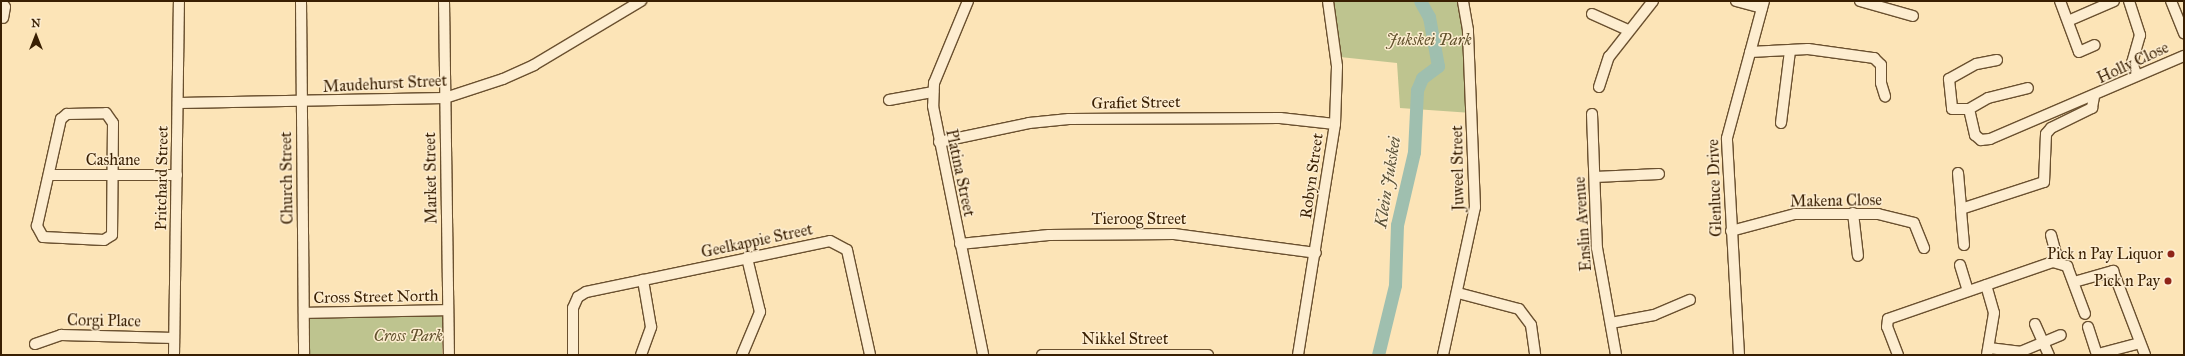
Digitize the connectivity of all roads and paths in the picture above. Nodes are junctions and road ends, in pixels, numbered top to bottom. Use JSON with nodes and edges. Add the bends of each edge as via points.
{"nodes":[{"id":1,"x":179,"y":1,"type":"edge"},
{"id":2,"x":301,"y":1,"type":"edge"},
{"id":3,"x":444,"y":1,"type":"edge"},
{"id":4,"x":641,"y":1,"type":"edge"},
{"id":5,"x":968,"y":1,"type":"edge"},
{"id":6,"x":1328,"y":1,"type":"edge"},
{"id":7,"x":1463,"y":1,"type":"edge"},
{"id":8,"x":1653,"y":1,"type":"edge"},
{"id":9,"x":1736,"y":1,"type":"edge"},
{"id":10,"x":1860,"y":1,"type":"edge"},
{"id":11,"x":2060,"y":1,"type":"edge"},
{"id":12,"x":2114,"y":1,"type":"edge"},
{"id":13,"x":2129,"y":1,"type":"edge"},
{"id":14,"x":2171,"y":1,"type":"edge"},
{"id":15,"x":1,"y":2,"type":"edge"},
{"id":16,"x":1763,"y":5,"type":"edge"},
{"id":17,"x":1592,"y":14,"type":"dead end"},
{"id":18,"x":1913,"y":16,"type":"dead end"},
{"id":19,"x":3,"y":18,"type":"dead end"},
{"id":20,"x":2068,"y":21,"type":"junction"},
{"id":21,"x":1628,"y":30,"type":"junction"},
{"id":22,"x":2184,"y":34,"type":"edge"},
{"id":23,"x":2095,"y":46,"type":"dead end"},
{"id":24,"x":1790,"y":51,"type":"junction"},
{"id":25,"x":1750,"y":52,"type":"junction"},
{"id":26,"x":2184,"y":56,"type":"edge"},
{"id":27,"x":1997,"y":60,"type":"dead end"},
{"id":28,"x":2135,"y":71,"type":"dead end"},
{"id":29,"x":1599,"y":87,"type":"dead end"},
{"id":30,"x":2028,"y":88,"type":"dead end"},
{"id":31,"x":933,"y":92,"type":"junction"},
{"id":32,"x":1885,"y":96,"type":"dead end"},
{"id":33,"x":2094,"y":97,"type":"junction"},
{"id":34,"x":445,"y":98,"type":"junction"},
{"id":35,"x":889,"y":100,"type":"dead end"},
{"id":36,"x":179,"y":103,"type":"junction"},
{"id":37,"x":302,"y":103,"type":"junction"},
{"id":38,"x":1969,"y":109,"type":"junction"},
{"id":39,"x":1592,"y":114,"type":"dead end"},
{"id":40,"x":1781,"y":123,"type":"dead end"},
{"id":41,"x":1335,"y":124,"type":"junction"},
{"id":42,"x":939,"y":142,"type":"junction"},
{"id":43,"x":1958,"y":173,"type":"dead end"},
{"id":44,"x":49,"y":174,"type":"junction"},
{"id":45,"x":1659,"y":174,"type":"dead end"},
{"id":46,"x":113,"y":175,"type":"junction"},
{"id":47,"x":177,"y":175,"type":"junction"},
{"id":48,"x":1595,"y":177,"type":"junction"},
{"id":49,"x":1962,"y":209,"type":"junction"},
{"id":50,"x":1852,"y":213,"type":"junction"},
{"id":51,"x":1732,"y":231,"type":"junction"},
{"id":52,"x":2051,"y":235,"type":"dead end"},
{"id":53,"x":960,"y":244,"type":"junction"},
{"id":54,"x":1964,"y":245,"type":"dead end"},
{"id":55,"x":1924,"y":248,"type":"dead end"},
{"id":56,"x":1316,"y":252,"type":"junction"},
{"id":57,"x":1858,"y":256,"type":"dead end"},
{"id":58,"x":747,"y":258,"type":"junction"},
{"id":59,"x":2058,"y":262,"type":"junction"},
{"id":60,"x":1960,"y":265,"type":"dead end"},
{"id":61,"x":643,"y":280,"type":"junction"},
{"id":62,"x":2074,"y":282,"type":"junction"},
{"id":63,"x":1986,"y":285,"type":"junction"},
{"id":64,"x":1968,"y":291,"type":"junction"},
{"id":65,"x":1458,"y":293,"type":"junction"},
{"id":66,"x":1690,"y":300,"type":"dead end"},
{"id":67,"x":448,"y":310,"type":"junction"},
{"id":68,"x":304,"y":313,"type":"junction"},
{"id":69,"x":2085,"y":314,"type":"dead end"},
{"id":70,"x":1611,"y":323,"type":"junction"},
{"id":71,"x":2035,"y":324,"type":"dead end"},
{"id":72,"x":2088,"y":327,"type":"dead end"},
{"id":73,"x":2061,"y":335,"type":"dead end"},
{"id":74,"x":174,"y":338,"type":"junction"},
{"id":75,"x":2044,"y":343,"type":"junction"},
{"id":76,"x":2140,"y":343,"type":"junction"},
{"id":77,"x":35,"y":344,"type":"dead end"},
{"id":78,"x":1988,"y":351,"type":"edge"},
{"id":79,"x":174,"y":355,"type":"edge"},
{"id":80,"x":304,"y":355,"type":"edge"},
{"id":81,"x":449,"y":355,"type":"edge"},
{"id":82,"x":573,"y":355,"type":"edge"},
{"id":83,"x":641,"y":355,"type":"edge"},
{"id":84,"x":742,"y":355,"type":"edge"},
{"id":85,"x":870,"y":355,"type":"edge"},
{"id":86,"x":983,"y":355,"type":"edge"},
{"id":87,"x":1042,"y":355,"type":"edge"},
{"id":88,"x":1208,"y":355,"type":"edge"},
{"id":89,"x":1298,"y":355,"type":"edge"},
{"id":90,"x":1443,"y":355,"type":"edge"},
{"id":91,"x":1535,"y":355,"type":"edge"},
{"id":92,"x":1616,"y":355,"type":"edge"},
{"id":93,"x":1739,"y":355,"type":"edge"},
{"id":94,"x":1898,"y":355,"type":"edge"},
{"id":95,"x":2049,"y":355,"type":"edge"},
{"id":96,"x":2097,"y":355,"type":"edge"},
{"id":97,"x":2144,"y":355,"type":"edge"}],
"edges":[{"from":1,"to":36,"type":"street","name":"Pritchard Street"},
{"from":2,"to":37,"type":"street","name":"Church Street"},
{"from":3,"to":34,"type":"street","name":"Market Street"},
{"from":4,"to":34,"type":"street","name":"Maudehurst Street","via":[[534,65],[503,79]]},
{"from":5,"to":31,"type":"street","name":"Platina Street"},
{"from":6,"to":41,"type":"street","name":"Robyn Street","via":[[1337,74]]},
{"from":7,"to":65,"type":"street","name":"Juweel Street","via":[[1468,30],[1475,198]]},
{"from":8,"to":21,"type":"street"},
{"from":9,"to":16,"type":"street"},
{"from":10,"to":18,"type":"street"},
{"from":11,"to":20,"type":"street"},
{"from":12,"to":20,"type":"street"},
{"from":13,"to":28,"type":"street","via":[[2140,35],[2132,63]]},
{"from":14,"to":22,"type":"street"},
{"from":15,"to":19,"type":"street","via":[[5,7]]},
{"from":16,"to":25,"type":"street","name":"Glenluce Drive"},
{"from":17,"to":21,"type":"street"},
{"from":20,"to":23,"type":"street","via":[[2079,52]]},
{"from":21,"to":29,"type":"street","via":[[1609,57]]},
{"from":24,"to":25,"type":"street"},
{"from":24,"to":32,"type":"street","via":[[1822,50],[1878,60],[1882,66],[1881,83]]},
{"from":24,"to":40,"type":"street"},
{"from":25,"to":51,"type":"street","name":"Glenluce Drive","via":[[1727,138]]},
{"from":26,"to":33,"type":"street","name":"Holly Close"},
{"from":27,"to":38,"type":"street","via":[[1976,64],[1949,79],[1952,109]]},
{"from":30,"to":38,"type":"street","via":[[1988,98]]},
{"from":31,"to":35,"type":"street"},
{"from":31,"to":42,"type":"street","name":"Platina Street"},
{"from":33,"to":38,"type":"street","name":"Holly Close","via":[[1984,140],[1975,135]]},
{"from":33,"to":49,"type":"street","via":[[2092,108],[2051,128],[2046,134],[2044,182]]},
{"from":34,"to":37,"type":"street","name":"Maudehurst Street"},
{"from":34,"to":67,"type":"street","name":"Market Street"},
{"from":36,"to":37,"type":"street","name":"Maudehurst Street"},
{"from":36,"to":47,"type":"street","name":"Pritchard Street"},
{"from":37,"to":68,"type":"street","name":"Church Street"},
{"from":39,"to":48,"type":"street","name":"Enslin Avenue"},
{"from":41,"to":42,"type":"street","name":"Grafiet Street","via":[[1280,118],[1058,119]]},
{"from":41,"to":56,"type":"street","name":"Robyn Street"},
{"from":42,"to":53,"type":"street","name":"Platina Street"},
{"from":43,"to":49,"type":"street"},
{"from":44,"to":46,"type":"street","name":"Cashane"},
{"from":44,"to":46,"type":"street","via":[[65,115],[104,112],[113,123]]},
{"from":44,"to":46,"type":"street","via":[[37,226],[38,234],[51,240],[107,240],[113,232]]},
{"from":45,"to":48,"type":"street"},
{"from":46,"to":47,"type":"street","name":"Cashane"},
{"from":47,"to":74,"type":"street","name":"Pritchard Street"},
{"from":48,"to":70,"type":"street","name":"Enslin Avenue","via":[[1598,255]]},
{"from":49,"to":54,"type":"street"},
{"from":50,"to":51,"type":"street","name":"Makena Close","via":[[1795,214]]},
{"from":50,"to":55,"type":"street","name":"Makena Close","via":[[1909,220],[1916,226]]},
{"from":50,"to":57,"type":"street"},
{"from":51,"to":93,"type":"street","name":"Glenluce Drive"},
{"from":52,"to":59,"type":"street"},
{"from":53,"to":56,"type":"street","name":"Tieroog Street","via":[[1042,236],[1174,234]]},
{"from":53,"to":86,"type":"street","name":"Platina Street"},
{"from":56,"to":89,"type":"street","name":"Robyn Street"},
{"from":58,"to":61,"type":"street","name":"Geelkappie Street"},
{"from":58,"to":84,"type":"street","via":[[760,312]]},
{"from":58,"to":85,"type":"street","name":"Geelkappie Street","via":[[830,241],[843,244],[850,257]]},
{"from":59,"to":62,"type":"street","via":[[2067,266]]},
{"from":59,"to":63,"type":"street"},
{"from":60,"to":64,"type":"street"},
{"from":61,"to":82,"type":"street","name":"Geelkappie Street","via":[[586,292],[578,297],[572,308]]},
{"from":61,"to":83,"type":"street","via":[[651,327]]},
{"from":62,"to":69,"type":"street"},
{"from":62,"to":76,"type":"street","via":[[2113,270]]},
{"from":63,"to":64,"type":"street"},
{"from":63,"to":78,"type":"street","via":[[1994,313]]},
{"from":64,"to":94,"type":"street","via":[[1888,319],[1887,327]]},
{"from":65,"to":90,"type":"street","name":"Juweel Street"},
{"from":65,"to":91,"type":"street","via":[[1520,309],[1531,325]]},
{"from":66,"to":70,"type":"street","via":[[1654,315]]},
{"from":67,"to":68,"type":"street","name":"Cross Street North"},
{"from":67,"to":81,"type":"street","name":"Market Street"},
{"from":68,"to":80,"type":"street","name":"Church Street"},
{"from":70,"to":92,"type":"street","name":"Enslin Avenue"},
{"from":71,"to":75,"type":"street"},
{"from":72,"to":96,"type":"street"},
{"from":73,"to":75,"type":"street"},
{"from":74,"to":77,"type":"street","name":"Corgi Place","via":[[61,335]]},
{"from":74,"to":79,"type":"street","name":"Pritchard Street"},
{"from":75,"to":78,"type":"street","via":[[2015,353]]},
{"from":75,"to":95,"type":"street"},
{"from":76,"to":96,"type":"street"},
{"from":76,"to":97,"type":"street"},
{"from":87,"to":88,"type":"street","name":"Nikkel Street"}]}
